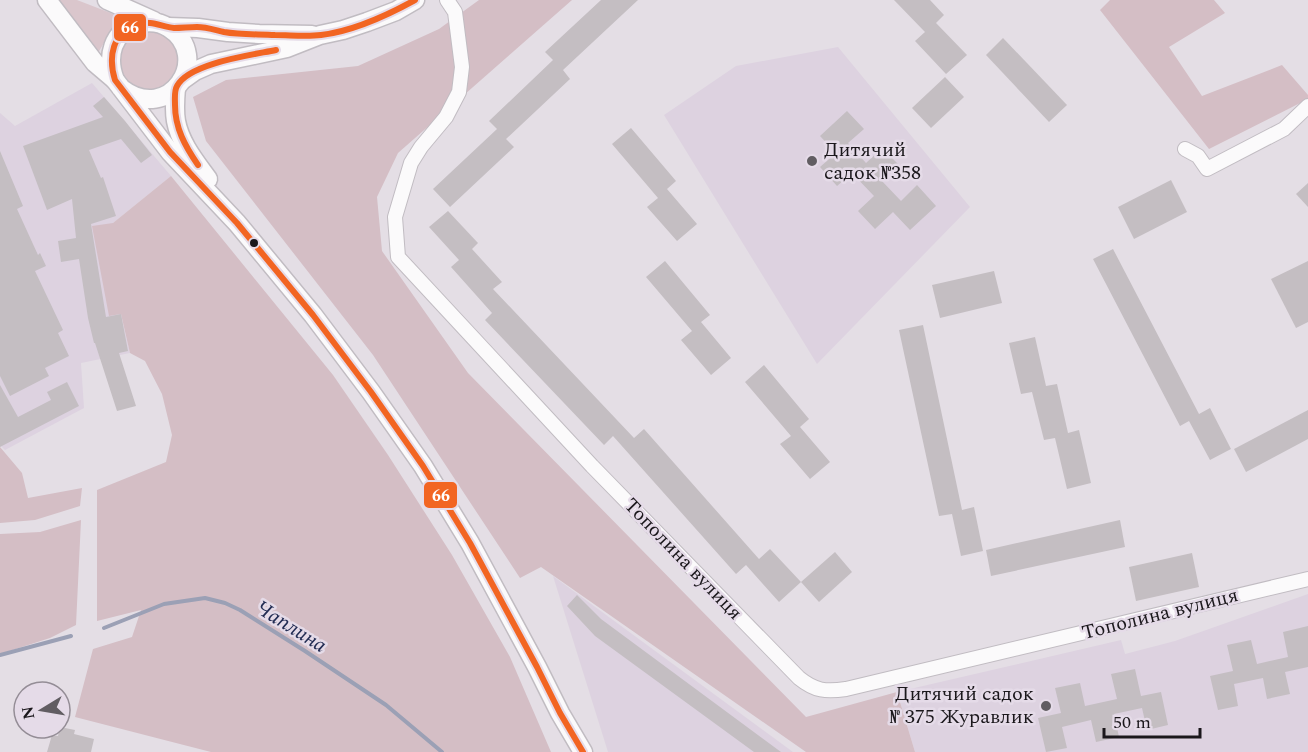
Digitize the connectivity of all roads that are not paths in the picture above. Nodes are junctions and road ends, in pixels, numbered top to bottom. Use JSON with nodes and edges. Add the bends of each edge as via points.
{"nodes":[{"id":1,"x":47,"y":0,"type":"edge"},
{"id":2,"x":107,"y":0,"type":"edge"},
{"id":3,"x":415,"y":0,"type":"edge"},
{"id":4,"x":447,"y":0,"type":"edge"},
{"id":5,"x":163,"y":25,"type":"junction"},
{"id":6,"x":320,"y":35,"type":"junction"},
{"id":7,"x":118,"y":84,"type":"junction"},
{"id":8,"x":179,"y":84,"type":"junction"},
{"id":9,"x":1308,"y":106,"type":"edge"},
{"id":10,"x":1185,"y":149,"type":"dead end"},
{"id":11,"x":237,"y":223,"type":"junction"},
{"id":12,"x":1308,"y":579,"type":"edge"},
{"id":13,"x":560,"y":713,"type":"junction"},
{"id":14,"x":570,"y":752,"type":"edge"},
{"id":15,"x":583,"y":752,"type":"edge"}],
"edges":[{"from":1,"to":7,"type":"main road","via":[[95,63]]},
{"from":2,"to":5,"type":"main road"},
{"from":3,"to":6,"type":"main road","via":[[367,22]]},
{"from":4,"to":12,"type":"street","name":"Тополина вулиця","via":[[455,12],[462,67],[459,92],[446,117],[411,163],[395,217],[398,257],[592,466],[808,687],[846,689]]},
{"from":5,"to":6,"type":"main road"},
{"from":5,"to":7,"type":"main road","via":[[139,23],[122,33],[110,60]]},
{"from":5,"to":8,"type":"main road","via":[[176,34],[186,51],[186,72]]},
{"from":6,"to":8,"type":"main road","via":[[287,48],[211,64]]},
{"from":7,"to":8,"type":"main road","via":[[129,94],[149,99],[168,94]]},
{"from":7,"to":11,"type":"main road","via":[[170,153]]},
{"from":8,"to":11,"type":"main road","via":[[175,108],[180,136]]},
{"from":9,"to":10,"type":"street","via":[[1284,129],[1207,169],[1198,156]]},
{"from":11,"to":13,"type":"main road","via":[[313,315],[423,466],[470,543]]},
{"from":13,"to":14,"type":"main road"},
{"from":13,"to":15,"type":"main road"}]}
